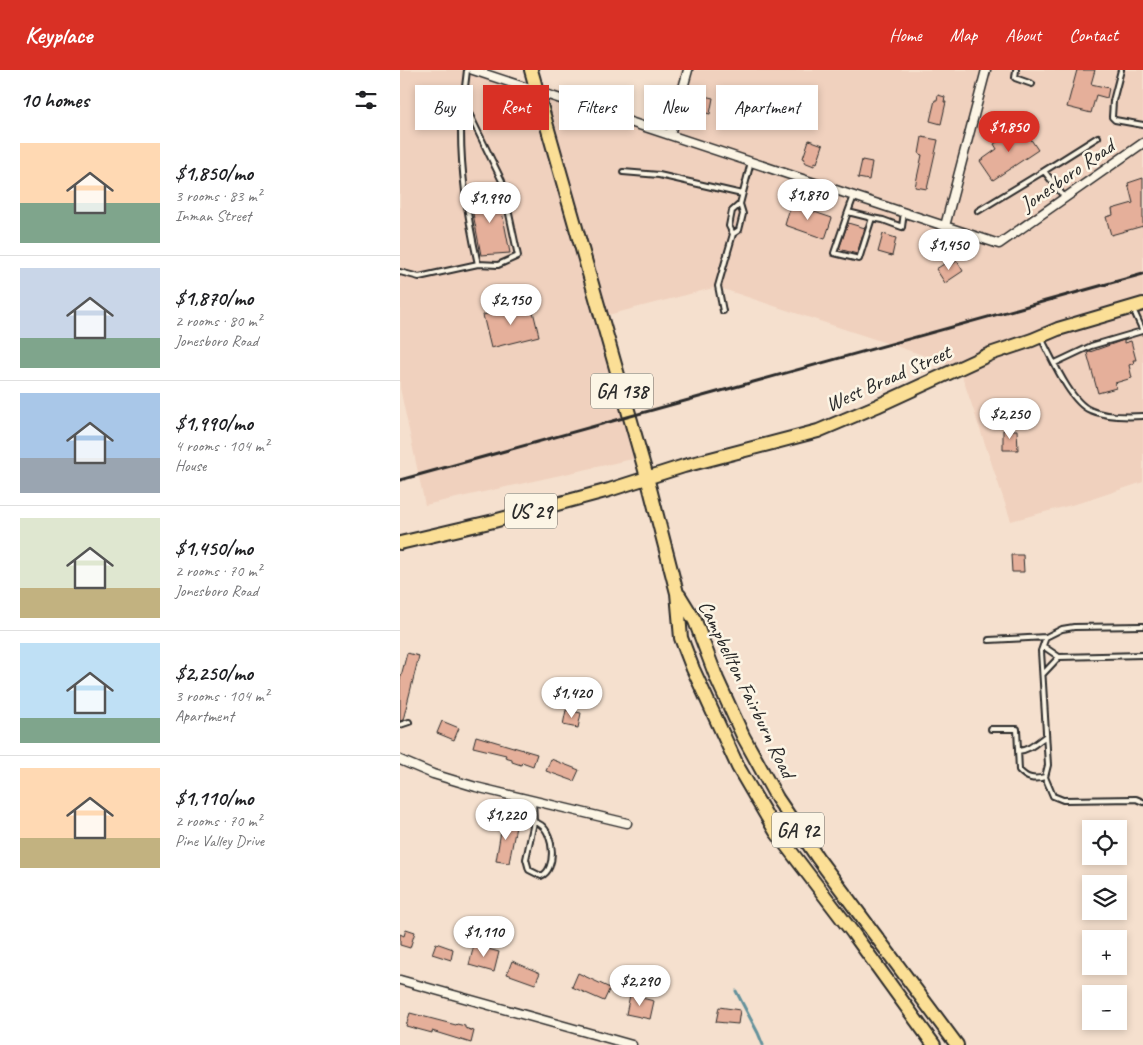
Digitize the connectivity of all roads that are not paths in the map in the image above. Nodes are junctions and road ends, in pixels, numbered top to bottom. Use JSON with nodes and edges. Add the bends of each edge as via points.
{"nodes":[{"id":1,"x":467,"y":70,"type":"edge"},
{"id":2,"x":473,"y":70,"type":"edge"},
{"id":3,"x":531,"y":70,"type":"edge"},
{"id":4,"x":688,"y":70,"type":"edge"},
{"id":5,"x":986,"y":70,"type":"edge"},
{"id":6,"x":1016,"y":70,"type":"edge"},
{"id":7,"x":1121,"y":70,"type":"edge"},
{"id":8,"x":1032,"y":84,"type":"dead end"},
{"id":9,"x":466,"y":85,"type":"edge"},
{"id":10,"x":519,"y":85,"type":"edge"},
{"id":11,"x":535,"y":85,"type":"edge"},
{"id":12,"x":549,"y":95,"type":"edge"},
{"id":13,"x":473,"y":121,"type":"edge"},
{"id":14,"x":1143,"y":125,"type":"edge"},
{"id":15,"x":461,"y":130,"type":"edge"},
{"id":16,"x":548,"y":130,"type":"edge"},
{"id":17,"x":670,"y":135,"type":"junction"},
{"id":18,"x":1098,"y":137,"type":"dead end"},
{"id":19,"x":1143,"y":144,"type":"edge"},
{"id":20,"x":751,"y":162,"type":"junction"},
{"id":21,"x":1044,"y":171,"type":"junction"},
{"id":22,"x":623,"y":172,"type":"dead end"},
{"id":23,"x":742,"y":194,"type":"junction"},
{"id":24,"x":854,"y":196,"type":"junction"},
{"id":25,"x":1065,"y":198,"type":"junction"},
{"id":26,"x":740,"y":204,"type":"junction"},
{"id":27,"x":978,"y":211,"type":"dead end"},
{"id":28,"x":848,"y":212,"type":"junction"},
{"id":29,"x":904,"y":212,"type":"junction"},
{"id":30,"x":872,"y":218,"type":"junction"},
{"id":31,"x":945,"y":226,"type":"junction"},
{"id":32,"x":733,"y":234,"type":"junction"},
{"id":33,"x":478,"y":264,"type":"junction"},
{"id":34,"x":400,"y":272,"type":"edge"},
{"id":35,"x":1137,"y":306,"type":"edge"},
{"id":36,"x":723,"y":311,"type":"dead end"},
{"id":37,"x":1143,"y":331,"type":"edge"},
{"id":38,"x":1040,"y":336,"type":"junction"},
{"id":39,"x":1055,"y":363,"type":"junction"},
{"id":40,"x":1143,"y":416,"type":"edge"},
{"id":41,"x":647,"y":477,"type":"junction"},
{"id":42,"x":400,"y":543,"type":"edge"},
{"id":43,"x":677,"y":593,"type":"junction"},
{"id":44,"x":1143,"y":626,"type":"edge"},
{"id":45,"x":1046,"y":638,"type":"junction"},
{"id":46,"x":988,"y":640,"type":"dead end"},
{"id":47,"x":1043,"y":646,"type":"junction"},
{"id":48,"x":1143,"y":655,"type":"edge"},
{"id":49,"x":1059,"y":657,"type":"junction"},
{"id":50,"x":1043,"y":674,"type":"junction"},
{"id":51,"x":409,"y":722,"type":"dead end"},
{"id":52,"x":400,"y":725,"type":"edge"},
{"id":53,"x":991,"y":729,"type":"dead end"},
{"id":54,"x":1046,"y":736,"type":"junction"},
{"id":55,"x":1018,"y":751,"type":"junction"},
{"id":56,"x":400,"y":760,"type":"edge"},
{"id":57,"x":1045,"y":777,"type":"junction"},
{"id":58,"x":533,"y":800,"type":"junction"},
{"id":59,"x":1143,"y":802,"type":"edge"},
{"id":60,"x":534,"y":822,"type":"junction"},
{"id":61,"x":627,"y":823,"type":"dead end"},
{"id":62,"x":400,"y":980,"type":"edge"},
{"id":63,"x":632,"y":1045,"type":"edge"},
{"id":64,"x":934,"y":1045,"type":"edge"},
{"id":65,"x":957,"y":1045,"type":"edge"}],
"edges":[{"from":1,"to":9,"type":"lane"},
{"from":2,"to":10,"type":"street","name":"Jonesboro Road"},
{"from":3,"to":11,"type":"main road","number":"GA 138"},
{"from":4,"to":17,"type":"street"},
{"from":5,"to":31,"type":"street"},
{"from":6,"to":8,"type":"lane","via":[[1015,78]]},
{"from":7,"to":14,"type":"lane","via":[[1112,117]]},
{"from":12,"to":17,"type":"street","name":"Jonesboro Road"},
{"from":13,"to":33,"type":"lane","via":[[502,181],[518,256],[498,265]]},
{"from":15,"to":33,"type":"lane","via":[[467,214]]},
{"from":16,"to":41,"type":"main road","number":"GA 138"},
{"from":17,"to":20,"type":"street","name":"Jonesboro Road"},
{"from":18,"to":21,"type":"lane"},
{"from":19,"to":25,"type":"street","name":"Jonesboro Road"},
{"from":20,"to":23,"type":"lane"},
{"from":20,"to":24,"type":"street","name":"Jonesboro Road"},
{"from":21,"to":25,"type":"lane"},
{"from":21,"to":27,"type":"lane"},
{"from":22,"to":23,"type":"lane","via":[[659,174]]},
{"from":23,"to":26,"type":"lane"},
{"from":24,"to":28,"type":"lane"},
{"from":24,"to":29,"type":"street","name":"Jonesboro Road"},
{"from":25,"to":31,"type":"street","name":"Jonesboro Road","via":[[999,244]]},
{"from":26,"to":32,"type":"lane","via":[[743,214],[739,230]]},
{"from":26,"to":32,"type":"lane","via":[[732,211],[729,226]]},
{"from":28,"to":30,"type":"lane"},
{"from":28,"to":30,"type":"lane","via":[[834,253],[859,259]]},
{"from":29,"to":30,"type":"lane","via":[[902,227]]},
{"from":29,"to":31,"type":"street","name":"Jonesboro Road"},
{"from":32,"to":36,"type":"lane","via":[[718,286]]},
{"from":33,"to":34,"type":"lane","via":[[419,277]]},
{"from":35,"to":37,"type":"lane"},
{"from":35,"to":38,"type":"main road","name":"West Broad Street","number":"US 29"},
{"from":37,"to":39,"type":"lane","via":[[1092,346]]},
{"from":38,"to":39,"type":"lane"},
{"from":38,"to":41,"type":"main road","name":"West Broad Street","number":"US 29","via":[[990,354],[818,431]]},
{"from":39,"to":40,"type":"lane","via":[[1070,392],[1088,410],[1126,417]]},
{"from":41,"to":42,"type":"main road","number":"US 29","via":[[609,490]]},
{"from":41,"to":43,"type":"main road","name":"Campbellton Fairburn Road","number":"GA 92"},
{"from":43,"to":64,"type":"main road","name":"Campbellton Fairburn Road","number":"GA 92","via":[[684,646],[717,724],[756,800],[776,832]]},
{"from":43,"to":65,"type":"main road","name":"Campbellton Fairburn Road","number":"GA 92","via":[[696,621],[729,708],[777,798]]},
{"from":44,"to":45,"type":"lane","via":[[1062,629]]},
{"from":45,"to":46,"type":"lane"},
{"from":45,"to":47,"type":"lane"},
{"from":47,"to":49,"type":"lane"},
{"from":47,"to":50,"type":"lane"},
{"from":48,"to":49,"type":"lane"},
{"from":49,"to":50,"type":"lane"},
{"from":50,"to":54,"type":"lane"},
{"from":51,"to":52,"type":"lane"},
{"from":53,"to":55,"type":"lane","via":[[1017,729]]},
{"from":54,"to":55,"type":"lane","via":[[1034,746]]},
{"from":54,"to":57,"type":"lane","via":[[1048,765]]},
{"from":55,"to":57,"type":"lane","via":[[1018,770],[1025,777]]},
{"from":56,"to":58,"type":"street","via":[[476,787]]},
{"from":57,"to":59,"type":"lane","via":[[1053,796],[1063,800],[1136,799]]},
{"from":58,"to":60,"type":"lane"},
{"from":58,"to":61,"type":"street"},
{"from":60,"to":60,"type":"lane","via":[[526,859],[530,870],[541,876],[550,867],[551,842],[545,828]]},
{"from":62,"to":63,"type":"street"}]}
